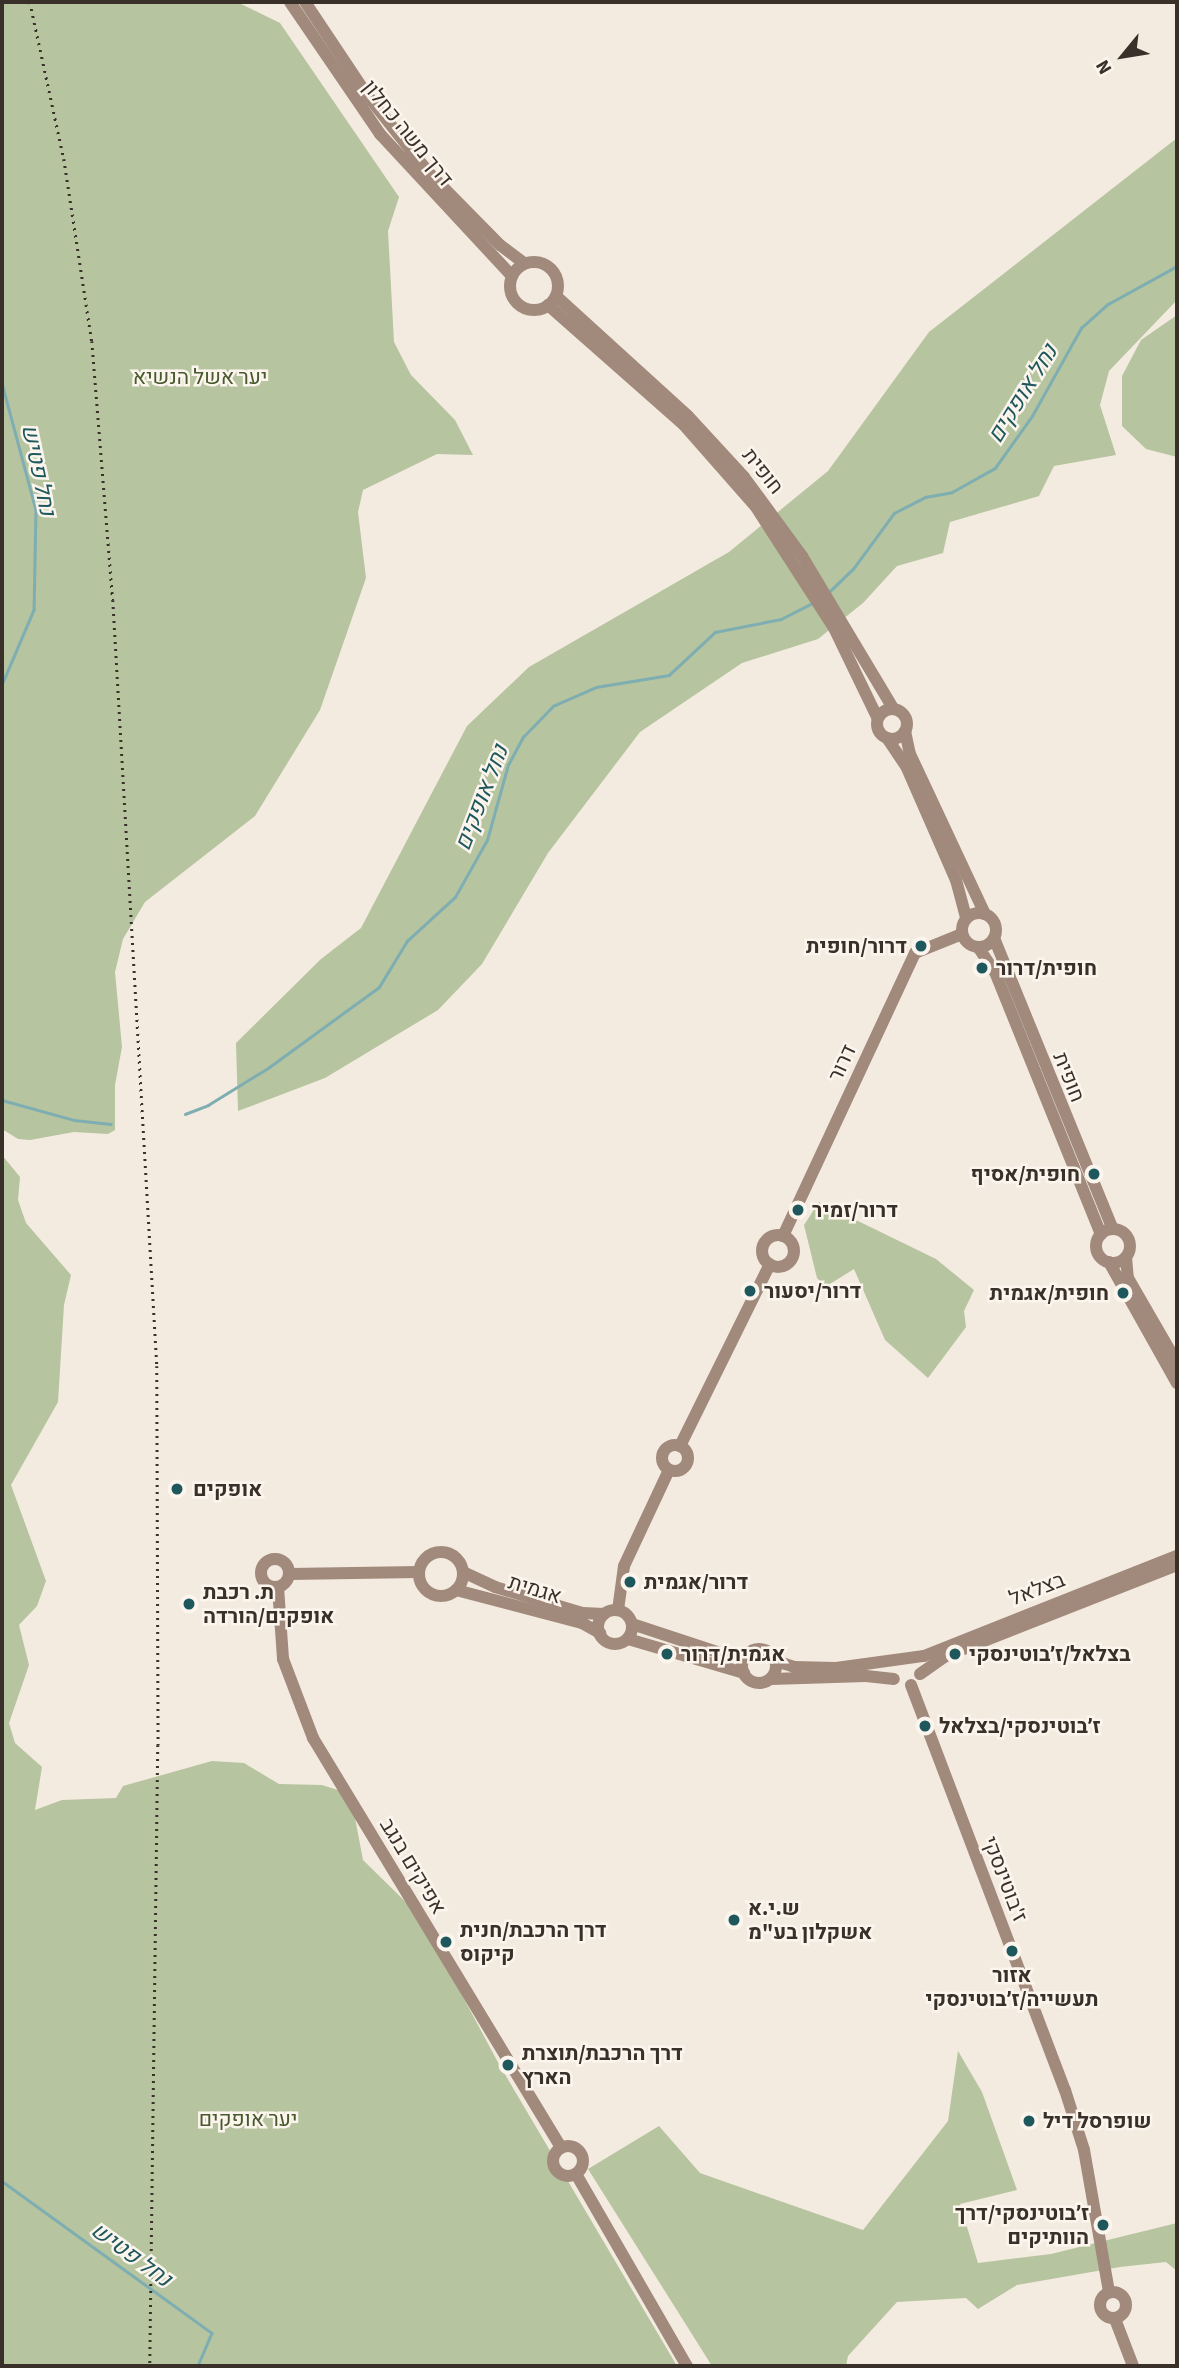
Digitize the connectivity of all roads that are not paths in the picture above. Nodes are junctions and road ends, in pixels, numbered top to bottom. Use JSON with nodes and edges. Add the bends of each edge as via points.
{"nodes":[{"id":1,"x":290,"y":2,"type":"edge"},
{"id":2,"x":305,"y":2,"type":"edge"},
{"id":3,"x":525,"y":264,"type":"junction"},
{"id":4,"x":512,"y":276,"type":"junction"},
{"id":5,"x":552,"y":301,"type":"junction"},
{"id":6,"x":839,"y":625,"type":"junction"},
{"id":7,"x":893,"y":708,"type":"junction"},
{"id":8,"x":877,"y":718,"type":"junction"},
{"id":9,"x":905,"y":731,"type":"junction"},
{"id":10,"x":887,"y":738,"type":"junction"},
{"id":11,"x":985,"y":914,"type":"junction"},
{"id":12,"x":966,"y":918,"type":"junction"},
{"id":13,"x":962,"y":934,"type":"junction"},
{"id":14,"x":994,"y":938,"type":"junction"},
{"id":15,"x":978,"y":947,"type":"junction"},
{"id":16,"x":1107,"y":1231,"type":"junction"},
{"id":17,"x":783,"y":1236,"type":"junction"},
{"id":18,"x":1126,"y":1257,"type":"junction"},
{"id":19,"x":1110,"y":1262,"type":"junction"},
{"id":20,"x":770,"y":1264,"type":"junction"},
{"id":21,"x":1177,"y":1363,"type":"edge"},
{"id":22,"x":1177,"y":1383,"type":"edge"},
{"id":23,"x":680,"y":1446,"type":"junction"},
{"id":24,"x":669,"y":1470,"type":"junction"},
{"id":25,"x":1177,"y":1556,"type":"edge"},
{"id":26,"x":1177,"y":1565,"type":"edge"},
{"id":27,"x":419,"y":1572,"type":"junction"},
{"id":28,"x":463,"y":1572,"type":"junction"},
{"id":29,"x":289,"y":1574,"type":"junction"},
{"id":30,"x":278,"y":1587,"type":"junction"},
{"id":31,"x":456,"y":1590,"type":"junction"},
{"id":32,"x":618,"y":1610,"type":"junction"},
{"id":33,"x":604,"y":1614,"type":"junction"},
{"id":34,"x":632,"y":1624,"type":"junction"},
{"id":35,"x":600,"y":1633,"type":"junction"},
{"id":36,"x":628,"y":1639,"type":"junction"},
{"id":37,"x":746,"y":1655,"type":"junction"},
{"id":38,"x":911,"y":1658,"type":"junction"},
{"id":39,"x":776,"y":1661,"type":"junction"},
{"id":40,"x":895,"y":1662,"type":"junction"},
{"id":41,"x":744,"y":1673,"type":"junction"},
{"id":42,"x":920,"y":1674,"type":"junction"},
{"id":43,"x":771,"y":1679,"type":"junction"},
{"id":44,"x":894,"y":1679,"type":"junction"},
{"id":45,"x":911,"y":1685,"type":"junction"},
{"id":46,"x":561,"y":2148,"type":"junction"},
{"id":47,"x":576,"y":2174,"type":"junction"},
{"id":48,"x":1109,"y":2292,"type":"junction"},
{"id":49,"x":1115,"y":2319,"type":"junction"},
{"id":50,"x":687,"y":2366,"type":"edge"},
{"id":51,"x":1133,"y":2366,"type":"edge"}],
"edges":[{"from":1,"to":4,"type":"street","name":"דרך משה כחלון","via":[[380,134]]},
{"from":2,"to":3,"type":"street","name":"דרך משה כחלון","via":[[360,85],[422,163],[500,245]]},
{"from":3,"to":4,"type":"street"},
{"from":3,"to":5,"type":"street","via":[[539,262],[552,270],[558,281]]},
{"from":4,"to":5,"type":"street","via":[[510,288],[519,304],[533,310]]},
{"from":5,"to":6,"type":"street","name":"חופית","via":[[684,425],[777,529]]},
{"from":6,"to":7,"type":"street","name":"חופית"},
{"from":6,"to":8,"type":"street","name":"חופית"},
{"from":7,"to":8,"type":"street"},
{"from":7,"to":9,"type":"street","via":[[905,716]]},
{"from":8,"to":10,"type":"street","via":[[877,727]]},
{"from":9,"to":10,"type":"street"},
{"from":9,"to":11,"type":"street","via":[[911,754]]},
{"from":10,"to":12,"type":"street","via":[[907,768],[956,880]]},
{"from":11,"to":12,"type":"street"},
{"from":11,"to":14,"type":"street","via":[[993,921]]},
{"from":12,"to":13,"type":"street"},
{"from":13,"to":15,"type":"street"},
{"from":13,"to":17,"type":"street","name":"דרור","via":[[915,953]]},
{"from":14,"to":15,"type":"street"},
{"from":14,"to":16,"type":"street","name":"חופית"},
{"from":15,"to":16,"type":"street","name":"חופית","via":[[995,972]]},
{"from":16,"to":18,"type":"street","via":[[1129,1240]]},
{"from":16,"to":19,"type":"street","via":[[1097,1249]]},
{"from":17,"to":20,"type":"street","via":[[772,1236],[764,1243],[763,1255]]},
{"from":17,"to":20,"type":"street","via":[[792,1244],[793,1256],[786,1265]]},
{"from":18,"to":19,"type":"street"},
{"from":18,"to":21,"type":"street","via":[[1128,1278]]},
{"from":19,"to":22,"type":"street"},
{"from":20,"to":23,"type":"street"},
{"from":23,"to":24,"type":"street","via":[[668,1447],[663,1453]]},
{"from":23,"to":24,"type":"street","via":[[687,1454],[687,1464]]},
{"from":24,"to":32,"type":"street","via":[[624,1566]]},
{"from":25,"to":38,"type":"street","name":"בצלאל"},
{"from":26,"to":42,"type":"street","name":"בצלאל","via":[[946,1656]]},
{"from":27,"to":28,"type":"street","via":[[424,1560],[441,1552],[453,1556]]},
{"from":27,"to":29,"type":"street"},
{"from":27,"to":31,"type":"street","via":[[422,1586],[433,1595]]},
{"from":28,"to":31,"type":"street"},
{"from":28,"to":33,"type":"street","name":"אגמית","via":[[533,1598]]},
{"from":29,"to":30,"type":"street"},
{"from":29,"to":30,"type":"street","via":[[287,1565],[276,1559],[264,1565],[264,1582]]},
{"from":30,"to":46,"type":"street","name":"אפיקים בנגב","via":[[283,1659],[313,1738]]},
{"from":31,"to":35,"type":"street","name":"אגמית","via":[[569,1619]]},
{"from":32,"to":33,"type":"street"},
{"from":32,"to":34,"type":"street"},
{"from":33,"to":35,"type":"street"},
{"from":34,"to":36,"type":"street"},
{"from":34,"to":37,"type":"street","via":[[723,1654]]},
{"from":35,"to":36,"type":"street","via":[[611,1643]]},
{"from":36,"to":41,"type":"street"},
{"from":37,"to":39,"type":"street","via":[[764,1650]]},
{"from":37,"to":41,"type":"street"},
{"from":38,"to":40,"type":"street"},
{"from":38,"to":42,"type":"street"},
{"from":39,"to":40,"type":"street","via":[[812,1668]]},
{"from":39,"to":43,"type":"street"},
{"from":40,"to":44,"type":"street"},
{"from":41,"to":43,"type":"street","via":[[756,1683]]},
{"from":42,"to":45,"type":"street"},
{"from":43,"to":44,"type":"street"},
{"from":44,"to":45,"type":"street"},
{"from":45,"to":48,"type":"street","name":"ז'בוטינסקי","via":[[1065,2090],[1084,2150]]},
{"from":46,"to":47,"type":"street","via":[[569,2146],[581,2153],[583,2165]]},
{"from":46,"to":47,"type":"street","via":[[553,2161],[556,2171]]},
{"from":47,"to":50,"type":"street"},
{"from":48,"to":49,"type":"street","via":[[1101,2299],[1101,2310]]},
{"from":48,"to":49,"type":"street","via":[[1118,2292],[1126,2301],[1126,2310]]},
{"from":49,"to":51,"type":"street"}]}
